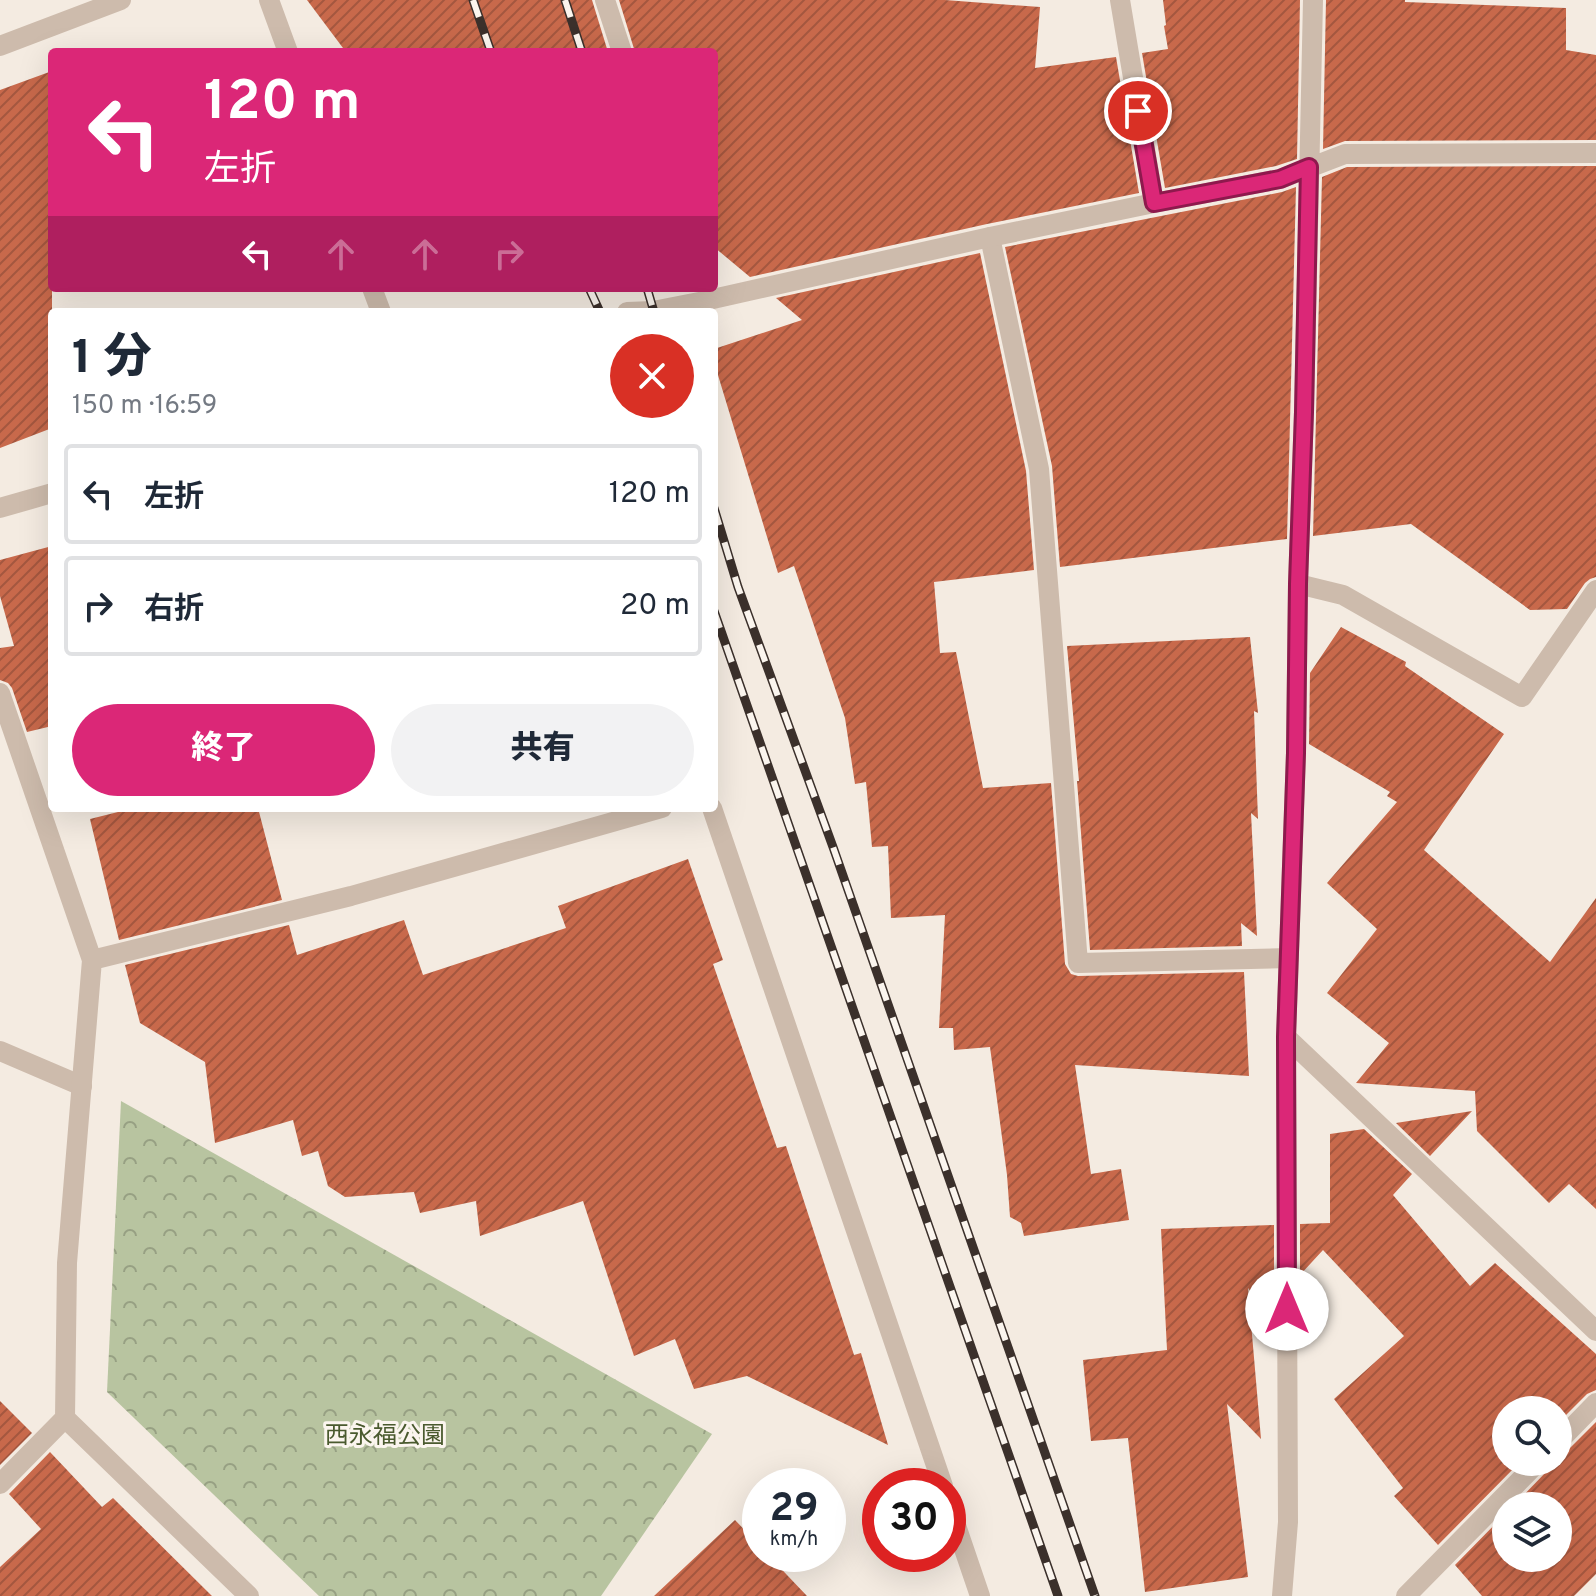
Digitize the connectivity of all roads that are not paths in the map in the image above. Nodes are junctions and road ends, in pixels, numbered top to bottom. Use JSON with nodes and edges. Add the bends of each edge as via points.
{"nodes":[{"id":1,"x":121,"y":0,"type":"edge"},
{"id":2,"x":269,"y":0,"type":"edge"},
{"id":3,"x":605,"y":0,"type":"edge"},
{"id":4,"x":1120,"y":0,"type":"edge"},
{"id":5,"x":1313,"y":0,"type":"edge"},
{"id":6,"x":0,"y":46,"type":"edge"},
{"id":7,"x":287,"y":48,"type":"edge"},
{"id":8,"x":621,"y":48,"type":"edge"},
{"id":9,"x":1596,"y":153,"type":"edge"},
{"id":10,"x":1309,"y":167,"type":"junction"},
{"id":11,"x":1154,"y":203,"type":"junction"},
{"id":12,"x":990,"y":237,"type":"junction"},
{"id":13,"x":718,"y":291,"type":"edge"},
{"id":14,"x":702,"y":294,"type":"edge"},
{"id":15,"x":662,"y":308,"type":"edge"},
{"id":16,"x":48,"y":494,"type":"edge"},
{"id":17,"x":0,"y":508,"type":"edge"},
{"id":18,"x":1298,"y":584,"type":"junction"},
{"id":19,"x":1596,"y":590,"type":"edge"},
{"id":20,"x":0,"y":693,"type":"edge"},
{"id":21,"x":648,"y":812,"type":"edge"},
{"id":22,"x":713,"y":812,"type":"edge"},
{"id":23,"x":1289,"y":958,"type":"junction"},
{"id":24,"x":92,"y":960,"type":"junction"},
{"id":25,"x":1286,"y":1037,"type":"junction"},
{"id":26,"x":0,"y":1051,"type":"edge"},
{"id":27,"x":82,"y":1086,"type":"junction"},
{"id":28,"x":1596,"y":1331,"type":"edge"},
{"id":29,"x":1596,"y":1403,"type":"edge"},
{"id":30,"x":65,"y":1418,"type":"junction"},
{"id":31,"x":1572,"y":1428,"type":"edge"},
{"id":32,"x":937,"y":1468,"type":"edge"},
{"id":33,"x":1524,"y":1476,"type":"edge"},
{"id":34,"x":0,"y":1484,"type":"edge"},
{"id":35,"x":966,"y":1555,"type":"edge"},
{"id":36,"x":249,"y":1596,"type":"edge"},
{"id":37,"x":980,"y":1596,"type":"edge"},
{"id":38,"x":1282,"y":1596,"type":"edge"},
{"id":39,"x":1406,"y":1596,"type":"edge"}],
"edges":[{"from":1,"to":6,"type":"street"},
{"from":2,"to":7,"type":"street"},
{"from":3,"to":8,"type":"street"},
{"from":4,"to":11,"type":"street"},
{"from":5,"to":10,"type":"street"},
{"from":9,"to":10,"type":"street","via":[[1345,154]]},
{"from":10,"to":11,"type":"street","via":[[1280,179]]},
{"from":10,"to":18,"type":"street"},
{"from":11,"to":12,"type":"street"},
{"from":12,"to":13,"type":"street"},
{"from":12,"to":23,"type":"street","via":[[1039,469],[1078,963]]},
{"from":14,"to":15,"type":"street"},
{"from":16,"to":17,"type":"street"},
{"from":18,"to":19,"type":"street","via":[[1343,595],[1522,697]]},
{"from":18,"to":23,"type":"street"},
{"from":20,"to":24,"type":"street"},
{"from":21,"to":24,"type":"street","via":[[351,896]]},
{"from":22,"to":32,"type":"street"},
{"from":23,"to":25,"type":"street"},
{"from":24,"to":27,"type":"street"},
{"from":25,"to":28,"type":"street"},
{"from":25,"to":38,"type":"street","via":[[1288,1522]]},
{"from":26,"to":27,"type":"street"},
{"from":27,"to":30,"type":"street","via":[[67,1263]]},
{"from":29,"to":31,"type":"street"},
{"from":30,"to":34,"type":"street"},
{"from":30,"to":36,"type":"street"},
{"from":33,"to":39,"type":"street"},
{"from":35,"to":37,"type":"street"}]}
